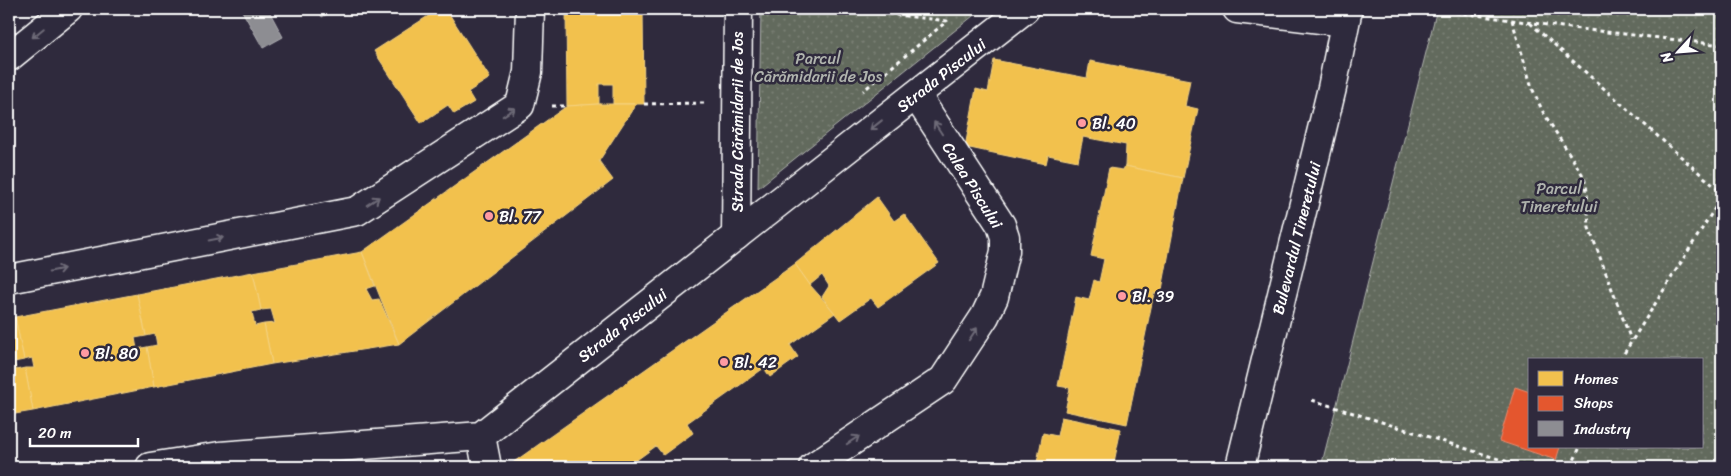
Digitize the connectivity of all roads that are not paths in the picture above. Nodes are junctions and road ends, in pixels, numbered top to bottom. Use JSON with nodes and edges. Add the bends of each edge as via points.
{"nodes":[{"id":1,"x":68,"y":9,"type":"edge"},
{"id":2,"x":530,"y":9,"type":"edge"},
{"id":3,"x":738,"y":9,"type":"edge"},
{"id":4,"x":1025,"y":9,"type":"edge"},
{"id":5,"x":1237,"y":9,"type":"edge"},
{"id":6,"x":1347,"y":15,"type":"edge"},
{"id":7,"x":9,"y":57,"type":"edge"},
{"id":8,"x":916,"y":95,"type":"junction"},
{"id":9,"x":736,"y":236,"type":"junction"},
{"id":10,"x":9,"y":279,"type":"edge"},
{"id":11,"x":481,"y":436,"type":"junction"},
{"id":12,"x":218,"y":462,"type":"edge"},
{"id":13,"x":150,"y":467,"type":"edge"},
{"id":14,"x":487,"y":467,"type":"edge"},
{"id":15,"x":813,"y":467,"type":"edge"},
{"id":16,"x":1240,"y":467,"type":"edge"}],
"edges":[{"from":1,"to":7,"type":"street","one_way":true},
{"from":10,"to":2,"type":"street","one_way":true,"via":[[356,211],[520,105],[528,72]]},
{"from":3,"to":9,"type":"street","name":"Strada Cărămidarii de Jos"},
{"from":4,"to":8,"type":"street","name":"Strada Piscului"},
{"from":5,"to":6,"type":"street"},
{"from":6,"to":16,"type":"street","name":"Bulevardul Tineretului"},
{"from":8,"to":9,"type":"street","name":"Strada Piscului","one_way":true},
{"from":15,"to":8,"type":"street","name":"Calea Piscului","one_way":true,"via":[[943,380],[985,316],[1001,275],[1005,250],[1001,225]]},
{"from":9,"to":11,"type":"street","name":"Strada Piscului"},
{"from":11,"to":12,"type":"street"},
{"from":11,"to":14,"type":"street"},
{"from":12,"to":13,"type":"street"}]}
